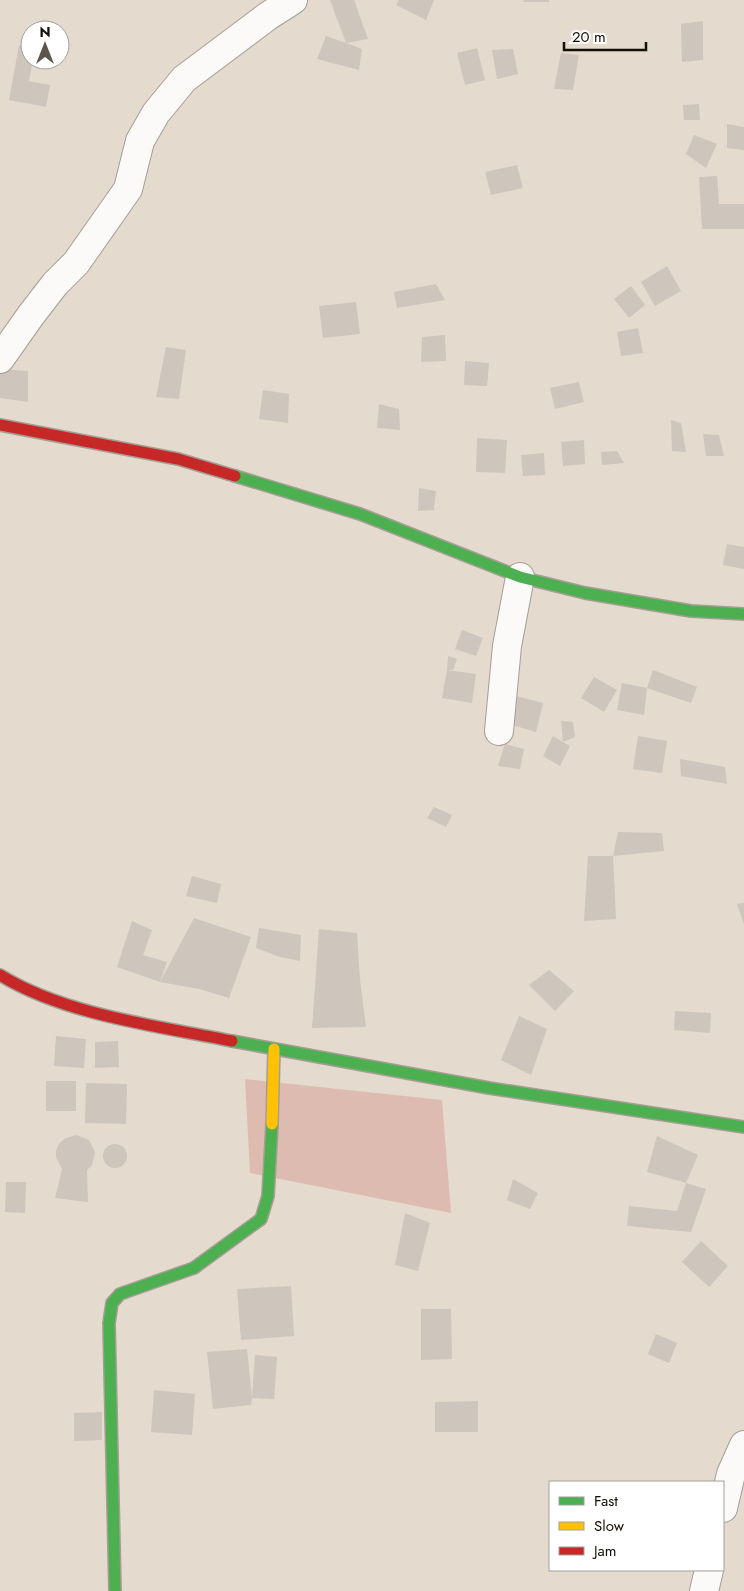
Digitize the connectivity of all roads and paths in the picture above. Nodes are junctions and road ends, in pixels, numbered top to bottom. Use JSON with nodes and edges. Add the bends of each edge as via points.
{"nodes":[{"id":1,"x":293,"y":0,"type":"edge"},
{"id":2,"x":0,"y":359,"type":"edge"},
{"id":3,"x":0,"y":425,"type":"edge"},
{"id":4,"x":520,"y":578,"type":"junction"},
{"id":5,"x":744,"y":614,"type":"edge"},
{"id":6,"x":499,"y":731,"type":"dead end"},
{"id":7,"x":0,"y":975,"type":"edge"},
{"id":8,"x":274,"y":1050,"type":"junction"},
{"id":9,"x":744,"y":1127,"type":"edge"},
{"id":10,"x":744,"y":1445,"type":"edge"},
{"id":11,"x":724,"y":1504,"type":"edge"},
{"id":12,"x":709,"y":1571,"type":"edge"},
{"id":13,"x":115,"y":1591,"type":"edge"},
{"id":14,"x":704,"y":1591,"type":"edge"}],
"edges":[{"from":1,"to":2,"type":"street","via":[[184,79],[156,113],[140,141],[128,189],[76,263],[55,284]]},
{"from":3,"to":4,"type":"street","via":[[178,459],[360,514]]},
{"from":4,"to":5,"type":"street","via":[[585,593],[682,609]]},
{"from":4,"to":6,"type":"street","via":[[507,646]]},
{"from":7,"to":8,"type":"street","via":[[50,998],[95,1012]]},
{"from":8,"to":9,"type":"street","via":[[582,1103]]},
{"from":8,"to":13,"type":"street","via":[[271,1161],[268,1196],[261,1219],[194,1268],[120,1294],[112,1303],[109,1322]]},
{"from":10,"to":11,"type":"street","via":[[731,1474]]},
{"from":12,"to":14,"type":"street"}]}
